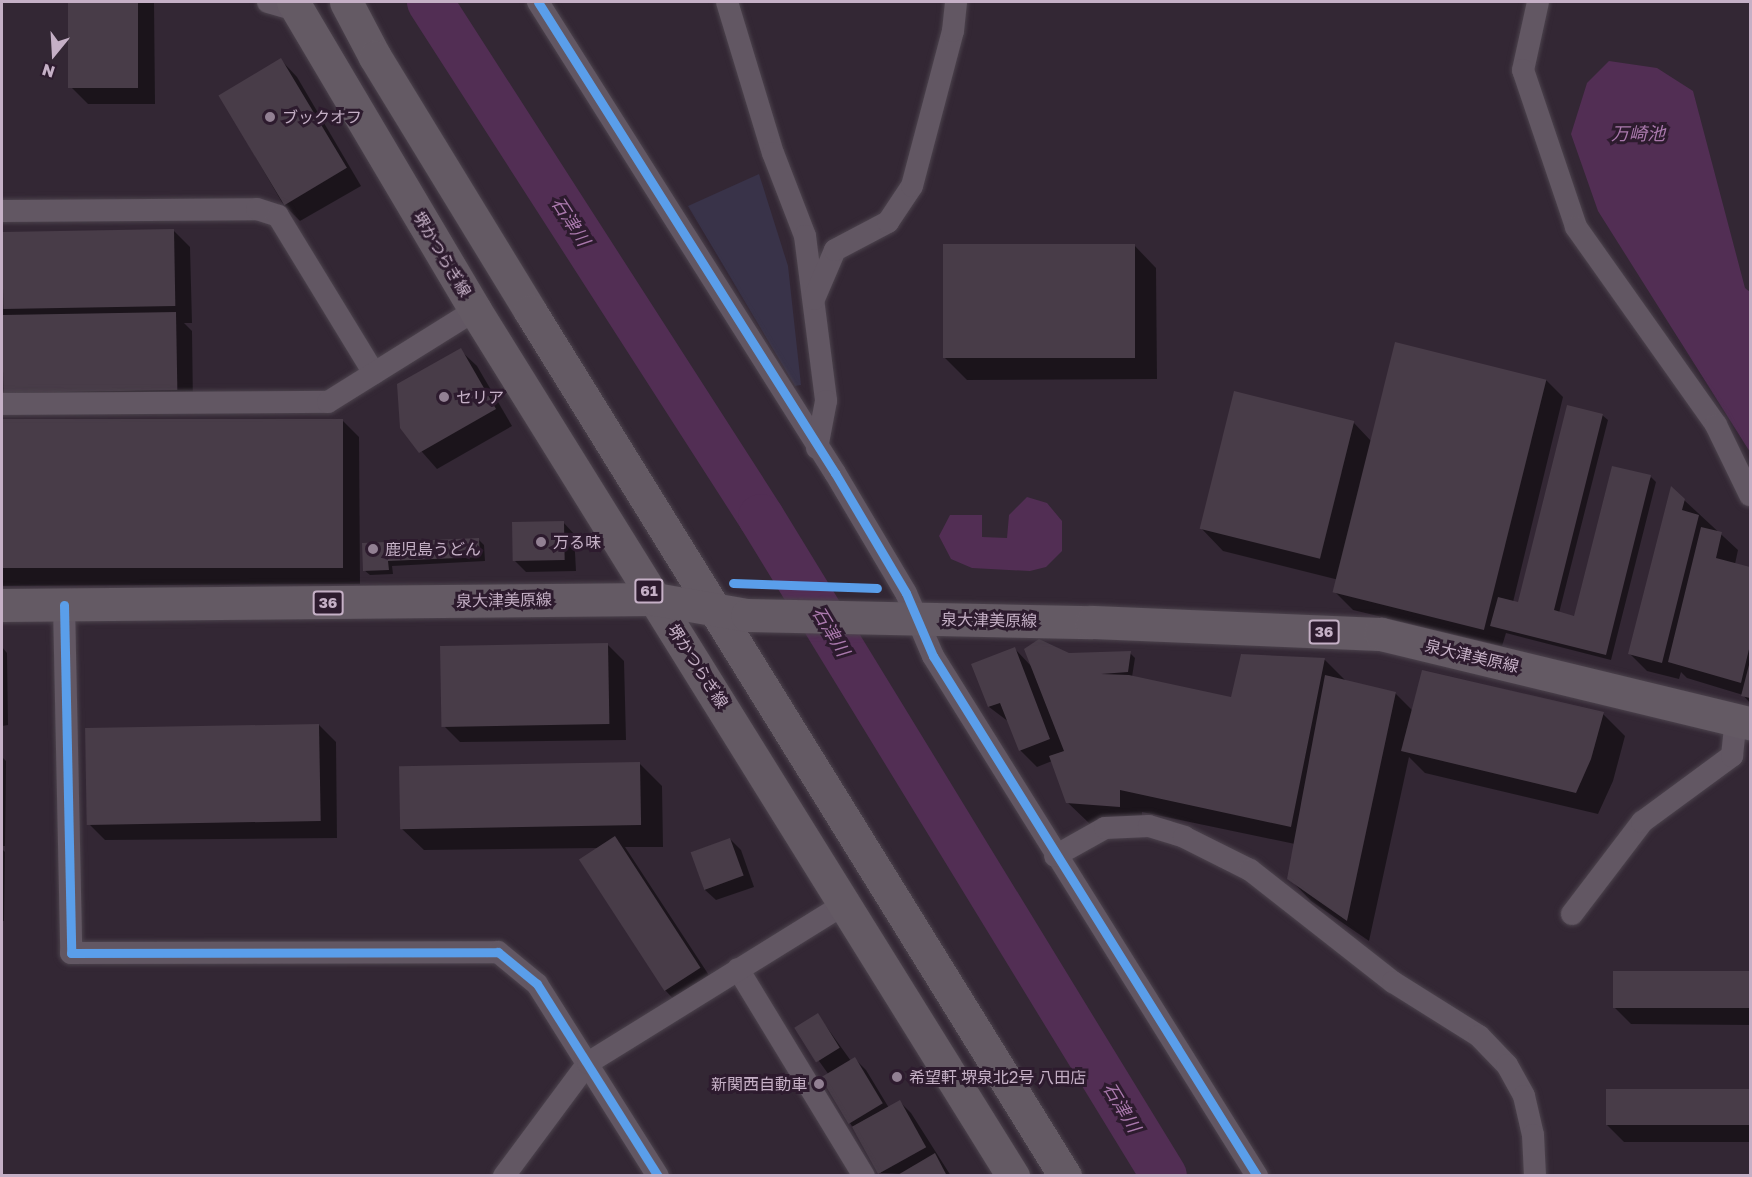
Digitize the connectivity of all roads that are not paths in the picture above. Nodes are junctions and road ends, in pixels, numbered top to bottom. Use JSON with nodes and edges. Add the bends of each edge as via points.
{"nodes":[{"id":1,"x":268,"y":2,"type":"edge"},
{"id":2,"x":346,"y":2,"type":"edge"},
{"id":3,"x":538,"y":2,"type":"edge"},
{"id":4,"x":727,"y":2,"type":"edge"},
{"id":5,"x":956,"y":2,"type":"edge"},
{"id":6,"x":1538,"y":2,"type":"edge"},
{"id":7,"x":296,"y":6,"type":"edge"},
{"id":8,"x":2,"y":211,"type":"edge"},
{"id":9,"x":813,"y":300,"type":"junction"},
{"id":10,"x":475,"y":310,"type":"junction"},
{"id":11,"x":374,"y":373,"type":"junction"},
{"id":12,"x":2,"y":404,"type":"edge"},
{"id":13,"x":817,"y":448,"type":"junction"},
{"id":14,"x":1750,"y":495,"type":"edge"},
{"id":15,"x":654,"y":599,"type":"junction"},
{"id":16,"x":2,"y":605,"type":"edge"},
{"id":17,"x":64,"y":605,"type":"junction"},
{"id":18,"x":715,"y":611,"type":"junction"},
{"id":19,"x":903,"y":617,"type":"junction"},
{"id":20,"x":1743,"y":721,"type":"edge"},
{"id":21,"x":1055,"y":856,"type":"junction"},
{"id":22,"x":844,"y":904,"type":"junction"},
{"id":23,"x":1572,"y":914,"type":"dead end"},
{"id":24,"x":738,"y":969,"type":"junction"},
{"id":25,"x":588,"y":1063,"type":"junction"},
{"id":26,"x":504,"y":1176,"type":"edge"},
{"id":27,"x":658,"y":1176,"type":"edge"},
{"id":28,"x":864,"y":1176,"type":"edge"},
{"id":29,"x":1013,"y":1176,"type":"edge"},
{"id":30,"x":1065,"y":1176,"type":"edge"},
{"id":31,"x":1257,"y":1176,"type":"edge"},
{"id":32,"x":1535,"y":1176,"type":"edge"}],
"edges":[{"from":1,"to":7,"type":"street"},
{"from":2,"to":18,"type":"main road","via":[[375,57]]},
{"from":3,"to":13,"type":"street"},
{"from":4,"to":9,"type":"street","via":[[773,153],[805,236]]},
{"from":5,"to":9,"type":"street","via":[[953,31],[912,186],[888,222],[835,250]]},
{"from":6,"to":14,"type":"street","via":[[1523,70],[1576,226],[1716,425]]},
{"from":7,"to":10,"type":"main road","name":"堺かつらぎ線","number":"61"},
{"from":8,"to":11,"type":"street","via":[[257,208],[278,216]]},
{"from":9,"to":13,"type":"street","via":[[826,401]]},
{"from":10,"to":11,"type":"street"},
{"from":10,"to":15,"type":"main road","name":"堺かつらぎ線","number":"61"},
{"from":11,"to":12,"type":"street","via":[[328,402]]},
{"from":13,"to":19,"type":"street"},
{"from":15,"to":17,"type":"main road","name":"泉大津美原線","number":"36"},
{"from":15,"to":18,"type":"main road","name":"泉大津美原線","number":"36"},
{"from":15,"to":22,"type":"main road","name":"堺かつらぎ線","number":"61"},
{"from":16,"to":17,"type":"main road","name":"泉大津美原線","number":"36"},
{"from":17,"to":25,"type":"street","via":[[71,953],[498,952],[537,984]]},
{"from":18,"to":19,"type":"main road","name":"泉大津美原線","number":"36"},
{"from":18,"to":30,"type":"main road"},
{"from":19,"to":20,"type":"main road","name":"泉大津美原線","number":"36","via":[[1380,634]]},
{"from":19,"to":21,"type":"street","via":[[933,656]]},
{"from":20,"to":23,"type":"street","via":[[1732,756],[1642,822]]},
{"from":21,"to":31,"type":"street"},
{"from":21,"to":32,"type":"street","via":[[1105,828],[1149,826],[1184,837],[1250,870],[1393,982],[1479,1036],[1507,1065],[1524,1096],[1533,1135]]},
{"from":22,"to":24,"type":"street"},
{"from":22,"to":29,"type":"main road","name":"堺かつらぎ線","number":"61"},
{"from":24,"to":25,"type":"street"},
{"from":24,"to":28,"type":"street"},
{"from":25,"to":26,"type":"street"},
{"from":25,"to":27,"type":"street"}]}
